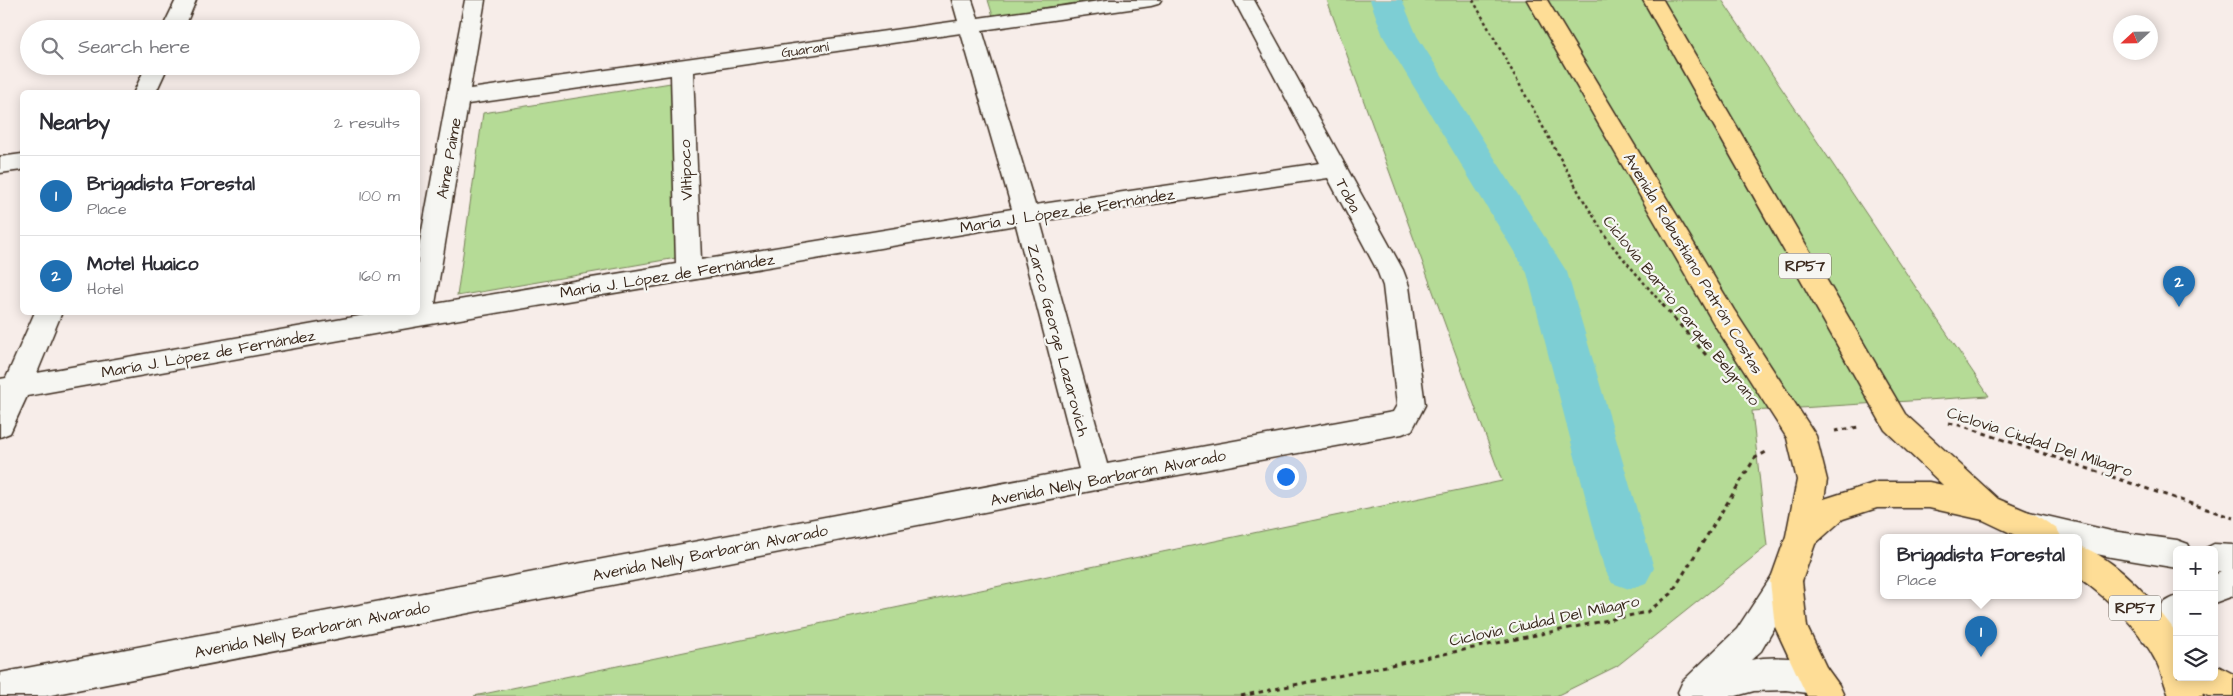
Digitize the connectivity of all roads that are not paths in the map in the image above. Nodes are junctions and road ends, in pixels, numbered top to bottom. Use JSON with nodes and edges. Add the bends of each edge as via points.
{"nodes":[{"id":1,"x":186,"y":0,"type":"edge"},
{"id":2,"x":475,"y":0,"type":"edge"},
{"id":3,"x":962,"y":0,"type":"edge"},
{"id":4,"x":1151,"y":0,"type":"edge"},
{"id":5,"x":1244,"y":0,"type":"edge"},
{"id":6,"x":1537,"y":0,"type":"edge"},
{"id":7,"x":1653,"y":0,"type":"edge"},
{"id":8,"x":178,"y":20,"type":"edge"},
{"id":9,"x":969,"y":25,"type":"junction"},
{"id":10,"x":682,"y":68,"type":"junction"},
{"id":11,"x":153,"y":75,"type":"edge"},
{"id":12,"x":146,"y":90,"type":"edge"},
{"id":13,"x":459,"y":98,"type":"junction"},
{"id":14,"x":20,"y":162,"type":"edge"},
{"id":15,"x":0,"y":165,"type":"edge"},
{"id":16,"x":1335,"y":169,"type":"junction"},
{"id":17,"x":1026,"y":215,"type":"junction"},
{"id":18,"x":689,"y":271,"type":"junction"},
{"id":19,"x":420,"y":311,"type":"edge"},
{"id":20,"x":47,"y":315,"type":"edge"},
{"id":21,"x":419,"y":316,"type":"joint"},
{"id":22,"x":8,"y":389,"type":"edge"},
{"id":23,"x":1411,"y":405,"type":"joint"},
{"id":24,"x":0,"y":425,"type":"edge"},
{"id":25,"x":1096,"y":478,"type":"junction"},
{"id":26,"x":1987,"y":508,"type":"junction"},
{"id":27,"x":2035,"y":531,"type":"edge"},
{"id":28,"x":2053,"y":534,"type":"edge"},
{"id":29,"x":1802,"y":536,"type":"junction"},
{"id":30,"x":2082,"y":539,"type":"edge"},
{"id":31,"x":2173,"y":553,"type":"edge"},
{"id":32,"x":2218,"y":558,"type":"edge"},
{"id":33,"x":2233,"y":559,"type":"edge"},
{"id":34,"x":2082,"y":562,"type":"edge"},
{"id":35,"x":1786,"y":581,"type":"junction"},
{"id":36,"x":2233,"y":582,"type":"edge"},
{"id":37,"x":2218,"y":588,"type":"edge"},
{"id":38,"x":2166,"y":621,"type":"edge"},
{"id":39,"x":2173,"y":653,"type":"edge"},
{"id":40,"x":2181,"y":681,"type":"edge"},
{"id":41,"x":2213,"y":681,"type":"edge"},
{"id":42,"x":1820,"y":687,"type":"edge"},
{"id":43,"x":0,"y":689,"type":"edge"},
{"id":44,"x":2233,"y":692,"type":"edge"},
{"id":45,"x":1689,"y":694,"type":"edge"},
{"id":46,"x":2186,"y":696,"type":"edge"}],
"edges":[{"from":1,"to":8,"type":"street"},
{"from":2,"to":13,"type":"street","name":"Aime Paime"},
{"from":3,"to":9,"type":"street","name":"Zarco George Lazarovich"},
{"from":4,"to":9,"type":"street","name":"Guaraní"},
{"from":5,"to":16,"type":"street","name":"Toba"},
{"from":6,"to":29,"type":"highway","name":"Avenida Robustiano Patrón Costas","number":"RP57","via":[[1724,317],[1801,436],[1812,480]]},
{"from":7,"to":26,"type":"highway","number":"RP57","via":[[1894,422]]},
{"from":9,"to":10,"type":"street","name":"Guaraní"},
{"from":9,"to":17,"type":"street","name":"Zarco George Lazarovich"},
{"from":10,"to":13,"type":"street","name":"Guaraní"},
{"from":10,"to":18,"type":"street","name":"Viltipoco"},
{"from":11,"to":12,"type":"street"},
{"from":13,"to":19,"type":"street","name":"Aime Paime"},
{"from":14,"to":15,"type":"street"},
{"from":16,"to":17,"type":"street","name":"María J. López de Fernández"},
{"from":16,"to":23,"type":"street","name":"Toba","via":[[1396,286]]},
{"from":17,"to":18,"type":"street","name":"María J. López de Fernández"},
{"from":17,"to":25,"type":"street","name":"Zarco George Lazarovich"},
{"from":18,"to":21,"type":"street","name":"María J. López de Fernández"},
{"from":20,"to":22,"type":"street"},
{"from":21,"to":22,"type":"street","name":"María J. López de Fernández"},
{"from":22,"to":24,"type":"street"},
{"from":23,"to":25,"type":"street","name":"Avenida Nelly Barbarán Alvarado","via":[[1402,422],[1390,425]]},
{"from":25,"to":43,"type":"street","name":"Avenida Nelly Barbarán Alvarado"},
{"from":26,"to":27,"type":"highway","number":"RP57"},
{"from":26,"to":29,"type":"highway","number":"RP57","via":[[1929,495],[1877,495],[1833,509]]},
{"from":27,"to":28,"type":"street"},
{"from":29,"to":35,"type":"highway","number":"RP57"},
{"from":30,"to":31,"type":"street"},
{"from":32,"to":33,"type":"street"},
{"from":34,"to":38,"type":"highway","number":"RP57","via":[[2126,598]]},
{"from":35,"to":42,"type":"highway","number":"RP57","via":[[1791,627]]},
{"from":35,"to":45,"type":"street","via":[[1749,640]]},
{"from":36,"to":37,"type":"street"},
{"from":38,"to":39,"type":"highway","number":"RP57"},
{"from":40,"to":46,"type":"highway","number":"RP57"},
{"from":41,"to":44,"type":"highway"},
{"from":42,"to":45,"type":"street","via":[[1786,674],[1754,675]]}]}
